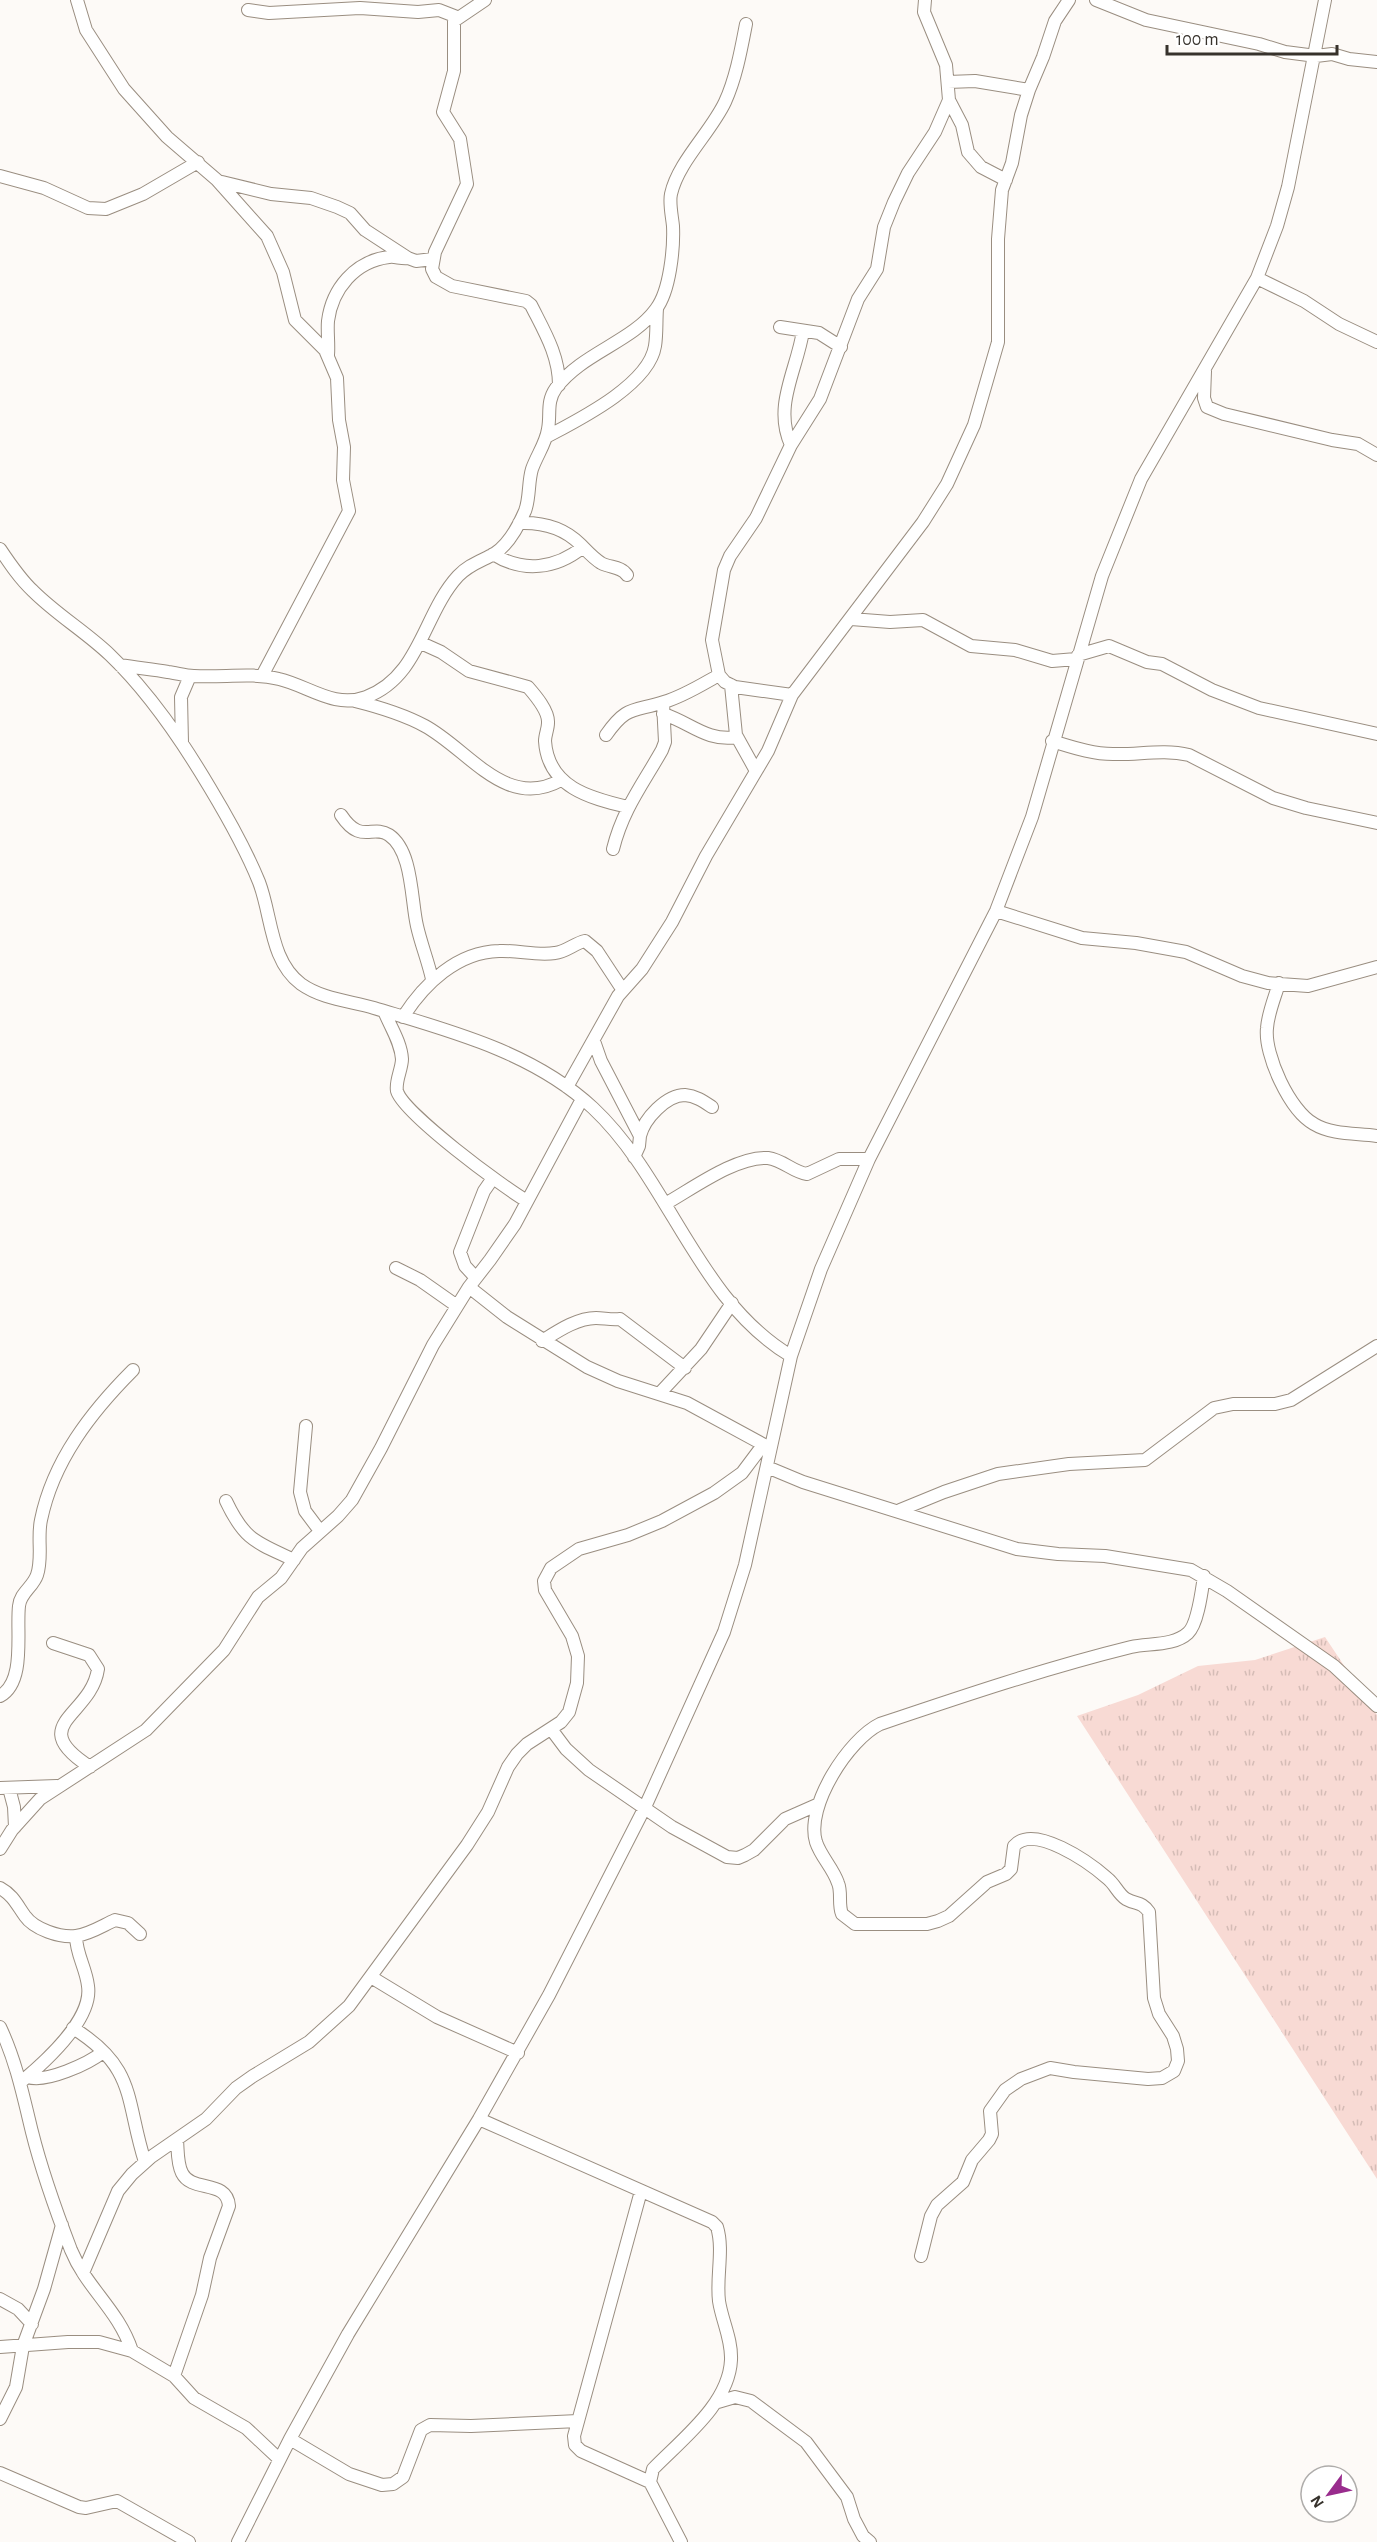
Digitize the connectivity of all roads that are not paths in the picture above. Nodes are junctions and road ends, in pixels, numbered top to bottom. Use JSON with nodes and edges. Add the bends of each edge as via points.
{"nodes":[{"id":1,"x":76,"y":0,"type":"edge"},
{"id":2,"x":485,"y":0,"type":"edge"},
{"id":3,"x":924,"y":0,"type":"edge"},
{"id":4,"x":1070,"y":0,"type":"edge"},
{"id":5,"x":1096,"y":0,"type":"edge"},
{"id":6,"x":1325,"y":0,"type":"edge"},
{"id":7,"x":347,"y":4,"type":"edge"},
{"id":8,"x":248,"y":10,"type":"dead end"},
{"id":9,"x":457,"y":17,"type":"junction"},
{"id":10,"x":746,"y":24,"type":"dead end"},
{"id":11,"x":1316,"y":56,"type":"junction"},
{"id":12,"x":1377,"y":62,"type":"edge"},
{"id":13,"x":948,"y":82,"type":"junction"},
{"id":14,"x":1029,"y":90,"type":"junction"},
{"id":15,"x":949,"y":100,"type":"junction"},
{"id":16,"x":198,"y":162,"type":"junction"},
{"id":17,"x":0,"y":176,"type":"edge"},
{"id":18,"x":217,"y":180,"type":"junction"},
{"id":19,"x":1005,"y":180,"type":"junction"},
{"id":20,"x":408,"y":258,"type":"junction"},
{"id":21,"x":433,"y":259,"type":"junction"},
{"id":22,"x":1257,"y":278,"type":"junction"},
{"id":23,"x":657,"y":309,"type":"junction"},
{"id":24,"x":780,"y":327,"type":"dead end"},
{"id":25,"x":803,"y":331,"type":"junction"},
{"id":26,"x":1377,"y":342,"type":"edge"},
{"id":27,"x":841,"y":347,"type":"junction"},
{"id":28,"x":328,"y":355,"type":"junction"},
{"id":29,"x":1205,"y":367,"type":"junction"},
{"id":30,"x":559,"y":385,"type":"junction"},
{"id":31,"x":546,"y":437,"type":"junction"},
{"id":32,"x":791,"y":444,"type":"junction"},
{"id":33,"x":1377,"y":455,"type":"edge"},
{"id":34,"x":519,"y":523,"type":"junction"},
{"id":35,"x":583,"y":546,"type":"junction"},
{"id":36,"x":0,"y":549,"type":"edge"},
{"id":37,"x":493,"y":554,"type":"junction"},
{"id":38,"x":627,"y":575,"type":"dead end"},
{"id":39,"x":851,"y":619,"type":"junction"},
{"id":40,"x":421,"y":643,"type":"junction"},
{"id":41,"x":1077,"y":657,"type":"junction"},
{"id":42,"x":120,"y":665,"type":"junction"},
{"id":43,"x":719,"y":675,"type":"junction"},
{"id":44,"x":190,"y":676,"type":"junction"},
{"id":45,"x":262,"y":676,"type":"junction"},
{"id":46,"x":731,"y":685,"type":"junction"},
{"id":47,"x":792,"y":695,"type":"junction"},
{"id":48,"x":355,"y":701,"type":"junction"},
{"id":49,"x":663,"y":708,"type":"junction"},
{"id":50,"x":1377,"y":734,"type":"edge"},
{"id":51,"x":606,"y":735,"type":"dead end"},
{"id":52,"x":736,"y":737,"type":"junction"},
{"id":53,"x":1052,"y":741,"type":"junction"},
{"id":54,"x":182,"y":744,"type":"junction"},
{"id":55,"x":756,"y":771,"type":"junction"},
{"id":56,"x":561,"y":780,"type":"junction"},
{"id":57,"x":628,"y":807,"type":"junction"},
{"id":58,"x":341,"y":815,"type":"dead end"},
{"id":59,"x":1377,"y":823,"type":"edge"},
{"id":60,"x":613,"y":849,"type":"dead end"},
{"id":61,"x":996,"y":911,"type":"junction"},
{"id":62,"x":1377,"y":967,"type":"edge"},
{"id":63,"x":432,"y":979,"type":"junction"},
{"id":64,"x":1279,"y":983,"type":"junction"},
{"id":65,"x":622,"y":989,"type":"junction"},
{"id":66,"x":384,"y":1011,"type":"junction"},
{"id":67,"x":403,"y":1017,"type":"junction"},
{"id":68,"x":594,"y":1041,"type":"junction"},
{"id":69,"x":567,"y":1087,"type":"junction"},
{"id":70,"x":582,"y":1099,"type":"junction"},
{"id":71,"x":712,"y":1107,"type":"dead end"},
{"id":72,"x":640,"y":1136,"type":"junction"},
{"id":73,"x":1377,"y":1136,"type":"edge"},
{"id":74,"x":634,"y":1157,"type":"junction"},
{"id":75,"x":869,"y":1159,"type":"junction"},
{"id":76,"x":493,"y":1178,"type":"junction"},
{"id":77,"x":528,"y":1202,"type":"junction"},
{"id":78,"x":665,"y":1204,"type":"junction"},
{"id":79,"x":396,"y":1268,"type":"dead end"},
{"id":80,"x":472,"y":1282,"type":"junction"},
{"id":81,"x":732,"y":1303,"type":"junction"},
{"id":82,"x":457,"y":1306,"type":"junction"},
{"id":83,"x":543,"y":1341,"type":"junction"},
{"id":84,"x":1377,"y":1346,"type":"edge"},
{"id":85,"x":791,"y":1356,"type":"junction"},
{"id":86,"x":685,"y":1368,"type":"junction"},
{"id":87,"x":133,"y":1370,"type":"dead end"},
{"id":88,"x":660,"y":1393,"type":"junction"},
{"id":89,"x":306,"y":1426,"type":"dead end"},
{"id":90,"x":768,"y":1446,"type":"junction"},
{"id":91,"x":767,"y":1467,"type":"junction"},
{"id":92,"x":226,"y":1501,"type":"dead end"},
{"id":93,"x":900,"y":1510,"type":"junction"},
{"id":94,"x":320,"y":1531,"type":"junction"},
{"id":95,"x":294,"y":1560,"type":"junction"},
{"id":96,"x":1204,"y":1576,"type":"junction"},
{"id":97,"x":53,"y":1643,"type":"dead end"},
{"id":98,"x":0,"y":1696,"type":"edge"},
{"id":99,"x":1377,"y":1706,"type":"edge"},
{"id":100,"x":552,"y":1729,"type":"junction"},
{"id":101,"x":90,"y":1767,"type":"junction"},
{"id":102,"x":58,"y":1786,"type":"junction"},
{"id":103,"x":5,"y":1788,"type":"edge"},
{"id":104,"x":819,"y":1804,"type":"junction"},
{"id":105,"x":645,"y":1807,"type":"junction"},
{"id":106,"x":801,"y":1812,"type":"junction"},
{"id":107,"x":815,"y":1819,"type":"junction"},
{"id":108,"x":15,"y":1827,"type":"junction"},
{"id":109,"x":0,"y":1849,"type":"edge"},
{"id":110,"x":0,"y":1888,"type":"edge"},
{"id":111,"x":140,"y":1934,"type":"dead end"},
{"id":112,"x":76,"y":1936,"type":"junction"},
{"id":113,"x":371,"y":1977,"type":"junction"},
{"id":114,"x":0,"y":2026,"type":"edge"},
{"id":115,"x":73,"y":2028,"type":"junction"},
{"id":116,"x":103,"y":2052,"type":"junction"},
{"id":117,"x":518,"y":2054,"type":"junction"},
{"id":118,"x":24,"y":2079,"type":"junction"},
{"id":119,"x":479,"y":2119,"type":"junction"},
{"id":120,"x":177,"y":2140,"type":"junction"},
{"id":121,"x":145,"y":2162,"type":"junction"},
{"id":122,"x":641,"y":2191,"type":"junction"},
{"id":123,"x":62,"y":2225,"type":"junction"},
{"id":124,"x":921,"y":2256,"type":"dead end"},
{"id":125,"x":83,"y":2273,"type":"junction"},
{"id":126,"x":0,"y":2298,"type":"edge"},
{"id":127,"x":32,"y":2324,"type":"junction"},
{"id":128,"x":23,"y":2346,"type":"junction"},
{"id":129,"x":0,"y":2347,"type":"edge"},
{"id":130,"x":132,"y":2351,"type":"junction"},
{"id":131,"x":174,"y":2376,"type":"junction"},
{"id":132,"x":718,"y":2402,"type":"junction"},
{"id":133,"x":0,"y":2419,"type":"edge"},
{"id":134,"x":578,"y":2421,"type":"junction"},
{"id":135,"x":290,"y":2439,"type":"junction"},
{"id":136,"x":279,"y":2459,"type":"junction"},
{"id":137,"x":0,"y":2473,"type":"edge"},
{"id":138,"x":650,"y":2482,"type":"junction"},
{"id":139,"x":189,"y":2542,"type":"edge"},
{"id":140,"x":238,"y":2542,"type":"edge"},
{"id":141,"x":681,"y":2542,"type":"edge"},
{"id":142,"x":870,"y":2542,"type":"edge"}],
"edges":[{"from":1,"to":16,"type":"street","via":[[86,30],[124,89],[167,137]]},
{"from":2,"to":9,"type":"street"},
{"from":3,"to":13,"type":"street","via":[[924,12],[942,50]]},
{"from":4,"to":14,"type":"street","via":[[1055,21]]},
{"from":5,"to":11,"type":"street","via":[[1146,20]]},
{"from":6,"to":11,"type":"street"},
{"from":7,"to":8,"type":"street","via":[[292,13]]},
{"from":7,"to":9,"type":"street","via":[[418,12],[439,10]]},
{"from":9,"to":21,"type":"street","via":[[452,29],[454,71],[443,112],[460,139],[467,184]]},
{"from":10,"to":23,"type":"street","via":[[725,102],[670,196],[672,257]]},
{"from":11,"to":12,"type":"street","via":[[1332,54]]},
{"from":11,"to":22,"type":"street","via":[[1288,188]]},
{"from":13,"to":14,"type":"street","via":[[975,81]]},
{"from":13,"to":15,"type":"street"},
{"from":14,"to":19,"type":"street"},
{"from":15,"to":19,"type":"street","via":[[961,122],[971,157]]},
{"from":15,"to":27,"type":"street","via":[[894,202],[884,227],[877,269],[858,299]]},
{"from":16,"to":17,"type":"street","via":[[143,194],[106,209],[88,208],[44,188]]},
{"from":16,"to":18,"type":"street"},
{"from":18,"to":20,"type":"street","via":[[271,194],[311,198],[337,207]]},
{"from":18,"to":28,"type":"street","via":[[267,236],[283,272],[295,320]]},
{"from":19,"to":39,"type":"street","via":[[998,239],[998,342],[974,425],[947,484],[923,522]]},
{"from":20,"to":21,"type":"street"},
{"from":20,"to":28,"type":"street","via":[[376,260],[347,279],[330,312]]},
{"from":21,"to":30,"type":"street","via":[[432,269],[444,283],[521,298],[531,305],[554,352]]},
{"from":22,"to":26,"type":"street"},
{"from":22,"to":29,"type":"street"},
{"from":23,"to":30,"type":"street","via":[[575,368]]},
{"from":23,"to":31,"type":"street","via":[[655,347],[643,372],[611,399]]},
{"from":24,"to":25,"type":"street"},
{"from":25,"to":27,"type":"street","via":[[819,333]]},
{"from":25,"to":32,"type":"street","via":[[784,400],[783,418]]},
{"from":27,"to":32,"type":"street","via":[[820,399]]},
{"from":28,"to":45,"type":"street","via":[[339,386],[343,480],[349,511]]},
{"from":29,"to":33,"type":"street","via":[[1207,407],[1358,444]]},
{"from":29,"to":41,"type":"street","via":[[1141,479],[1102,576]]},
{"from":30,"to":31,"type":"street","via":[[549,400]]},
{"from":31,"to":34,"type":"street","via":[[532,469],[526,507]]},
{"from":32,"to":43,"type":"street","via":[[756,518],[724,570],[712,640]]},
{"from":34,"to":35,"type":"street","via":[[551,526]]},
{"from":34,"to":37,"type":"street"},
{"from":35,"to":37,"type":"street","via":[[565,560],[536,568]]},
{"from":35,"to":38,"type":"street","via":[[604,565]]},
{"from":36,"to":42,"type":"street","via":[[33,592],[81,628]]},
{"from":37,"to":40,"type":"street","via":[[467,567],[457,577]]},
{"from":39,"to":41,"type":"street","via":[[923,620],[971,646],[1015,650],[1052,661]]},
{"from":39,"to":47,"type":"street"},
{"from":40,"to":48,"type":"street","via":[[394,678]]},
{"from":40,"to":56,"type":"street","via":[[469,671],[528,687],[548,718],[548,757],[551,769]]},
{"from":41,"to":50,"type":"street","via":[[1109,646],[1162,664],[1212,690],[1259,708]]},
{"from":41,"to":53,"type":"street"},
{"from":42,"to":44,"type":"street"},
{"from":42,"to":54,"type":"street"},
{"from":43,"to":46,"type":"street"},
{"from":43,"to":49,"type":"street"},
{"from":44,"to":45,"type":"street"},
{"from":44,"to":54,"type":"street","via":[[181,697]]},
{"from":45,"to":48,"type":"street","via":[[291,682],[330,699]]},
{"from":46,"to":47,"type":"street"},
{"from":46,"to":52,"type":"street"},
{"from":47,"to":55,"type":"street"},
{"from":48,"to":56,"type":"street","via":[[426,726],[512,786],[539,790]]},
{"from":49,"to":51,"type":"street","via":[[630,710]]},
{"from":49,"to":52,"type":"street","via":[[706,736]]},
{"from":49,"to":57,"type":"street","via":[[665,742]]},
{"from":52,"to":55,"type":"street"},
{"from":53,"to":59,"type":"street","via":[[1089,752],[1189,754],[1273,798]]},
{"from":53,"to":61,"type":"street","via":[[1032,817]]},
{"from":54,"to":66,"type":"street","via":[[239,839],[260,884],[282,961],[290,974],[321,995]]},
{"from":55,"to":65,"type":"street","via":[[658,947]]},
{"from":56,"to":57,"type":"street","via":[[588,795]]},
{"from":57,"to":60,"type":"street"},
{"from":58,"to":63,"type":"street","via":[[351,828],[385,834],[397,845],[410,876],[417,928]]},
{"from":61,"to":64,"type":"street","via":[[1082,938],[1186,952],[1254,980]]},
{"from":61,"to":75,"type":"street"},
{"from":62,"to":64,"type":"street","via":[[1308,986]]},
{"from":63,"to":65,"type":"street","via":[[480,954],[552,954],[582,941],[597,951]]},
{"from":63,"to":67,"type":"street"},
{"from":64,"to":73,"type":"street","via":[[1267,1034],[1290,1098],[1314,1124],[1329,1130]]},
{"from":65,"to":68,"type":"street"},
{"from":66,"to":67,"type":"street"},
{"from":66,"to":76,"type":"street","via":[[401,1049],[399,1095],[427,1125]]},
{"from":67,"to":69,"type":"street","via":[[517,1057]]},
{"from":68,"to":69,"type":"street"},
{"from":68,"to":72,"type":"street"},
{"from":69,"to":70,"type":"street"},
{"from":70,"to":74,"type":"street","via":[[614,1130]]},
{"from":70,"to":77,"type":"street"},
{"from":71,"to":72,"type":"street","via":[[693,1096],[676,1097],[655,1112]]},
{"from":72,"to":74,"type":"street"},
{"from":74,"to":78,"type":"street"},
{"from":75,"to":78,"type":"street","via":[[839,1159],[807,1174],[767,1158],[754,1160],[710,1177]]},
{"from":75,"to":85,"type":"street","via":[[821,1269]]},
{"from":76,"to":77,"type":"street"},
{"from":76,"to":80,"type":"street","via":[[460,1252]]},
{"from":77,"to":80,"type":"street"},
{"from":78,"to":81,"type":"street"},
{"from":79,"to":82,"type":"street"},
{"from":80,"to":82,"type":"street"},
{"from":80,"to":83,"type":"street"},
{"from":81,"to":85,"type":"street","via":[[756,1331]]},
{"from":81,"to":86,"type":"street"},
{"from":82,"to":94,"type":"street","via":[[352,1500]]},
{"from":83,"to":86,"type":"street","via":[[580,1321],[620,1319]]},
{"from":83,"to":88,"type":"street","via":[[605,1376]]},
{"from":84,"to":93,"type":"street","via":[[1291,1400],[1214,1408],[1145,1460],[1069,1464],[998,1474]]},
{"from":85,"to":90,"type":"street"},
{"from":86,"to":88,"type":"street"},
{"from":87,"to":98,"type":"street","via":[[91,1416],[58,1468],[41,1517],[37,1575],[19,1605],[15,1675],[9,1689]]},
{"from":88,"to":90,"type":"street"},
{"from":89,"to":94,"type":"street","via":[[301,1503]]},
{"from":90,"to":91,"type":"street"},
{"from":90,"to":100,"type":"street","via":[[742,1473],[714,1493],[662,1521],[579,1549],[551,1568],[544,1581],[545,1590],[572,1636],[578,1656],[574,1699]]},
{"from":91,"to":93,"type":"street","via":[[803,1482]]},
{"from":91,"to":105,"type":"street","via":[[745,1565],[724,1632]]},
{"from":92,"to":95,"type":"street","via":[[242,1530],[260,1544]]},
{"from":93,"to":96,"type":"street","via":[[1017,1549],[1105,1556],[1180,1567]]},
{"from":94,"to":95,"type":"street"},
{"from":95,"to":101,"type":"street","via":[[281,1578],[252,1603],[224,1650],[146,1730]]},
{"from":96,"to":99,"type":"street","via":[[1334,1666]]},
{"from":96,"to":104,"type":"street","via":[[1187,1634],[1169,1642],[1134,1646],[986,1688],[867,1730],[852,1745]]},
{"from":97,"to":101,"type":"street","via":[[89,1655],[98,1669],[92,1691],[72,1713],[61,1738],[66,1749]]},
{"from":100,"to":105,"type":"street","via":[[588,1770]]},
{"from":100,"to":113,"type":"street","via":[[517,1754],[467,1845]]},
{"from":101,"to":102,"type":"street"},
{"from":102,"to":103,"type":"street"},
{"from":102,"to":108,"type":"street","via":[[40,1799]]},
{"from":103,"to":108,"type":"street","via":[[14,1807]]},
{"from":104,"to":106,"type":"street"},
{"from":104,"to":107,"type":"street"},
{"from":105,"to":106,"type":"street","via":[[697,1842],[727,1857],[738,1858],[754,1850],[785,1819]]},
{"from":105,"to":117,"type":"street"},
{"from":106,"to":107,"type":"street"},
{"from":107,"to":124,"type":"street","via":[[816,1841],[839,1884],[840,1908],[855,1924],[927,1924],[949,1916],[987,1882],[1011,1869],[1014,1846],[1027,1837],[1069,1851],[1105,1876],[1126,1899],[1143,1904],[1149,1912],[1154,1998],[1177,2049],[1174,2071],[1162,2078],[1148,2079],[1050,2068],[1005,2090],[990,2111],[989,2140],[972,2160],[963,2182],[937,2205],[931,2216]]},
{"from":108,"to":109,"type":"street"},
{"from":110,"to":112,"type":"street","via":[[9,1893],[25,1918],[38,1928]]},
{"from":111,"to":112,"type":"street","via":[[128,1923],[115,1920]]},
{"from":112,"to":115,"type":"street","via":[[89,1987],[88,2003]]},
{"from":113,"to":117,"type":"street","via":[[437,2016]]},
{"from":113,"to":120,"type":"street","via":[[349,2006],[309,2042],[236,2088]]},
{"from":114,"to":118,"type":"street"},
{"from":115,"to":116,"type":"street"},
{"from":115,"to":118,"type":"street"},
{"from":116,"to":118,"type":"street","via":[[51,2078]]},
{"from":116,"to":121,"type":"street","via":[[127,2086]]},
{"from":117,"to":119,"type":"street"},
{"from":118,"to":123,"type":"street","via":[[39,2156]]},
{"from":119,"to":122,"type":"street"},
{"from":119,"to":135,"type":"street","via":[[348,2334]]},
{"from":120,"to":121,"type":"street"},
{"from":120,"to":131,"type":"street","via":[[184,2176],[198,2185],[220,2190],[229,2206]]},
{"from":121,"to":125,"type":"street","via":[[118,2192]]},
{"from":122,"to":132,"type":"street","via":[[712,2222],[717,2228],[719,2301],[731,2359],[728,2380]]},
{"from":122,"to":134,"type":"street"},
{"from":123,"to":125,"type":"street"},
{"from":123,"to":127,"type":"street"},
{"from":125,"to":130,"type":"street","via":[[119,2320]]},
{"from":126,"to":127,"type":"street"},
{"from":127,"to":128,"type":"street"},
{"from":128,"to":129,"type":"street"},
{"from":128,"to":130,"type":"street","via":[[99,2342]]},
{"from":128,"to":133,"type":"street","via":[[16,2387]]},
{"from":130,"to":131,"type":"street"},
{"from":131,"to":136,"type":"street","via":[[194,2398],[246,2428]]},
{"from":132,"to":138,"type":"street","via":[[652,2469]]},
{"from":132,"to":142,"type":"street","via":[[735,2397],[751,2401],[806,2442],[847,2497],[854,2519]]},
{"from":134,"to":135,"type":"street","via":[[430,2425],[422,2430],[403,2477],[382,2485],[349,2474]]},
{"from":134,"to":138,"type":"street","via":[[574,2436],[581,2451]]},
{"from":135,"to":136,"type":"street"},
{"from":136,"to":140,"type":"street"},
{"from":137,"to":139,"type":"street","via":[[79,2507],[117,2501]]},
{"from":138,"to":141,"type":"street"}]}
